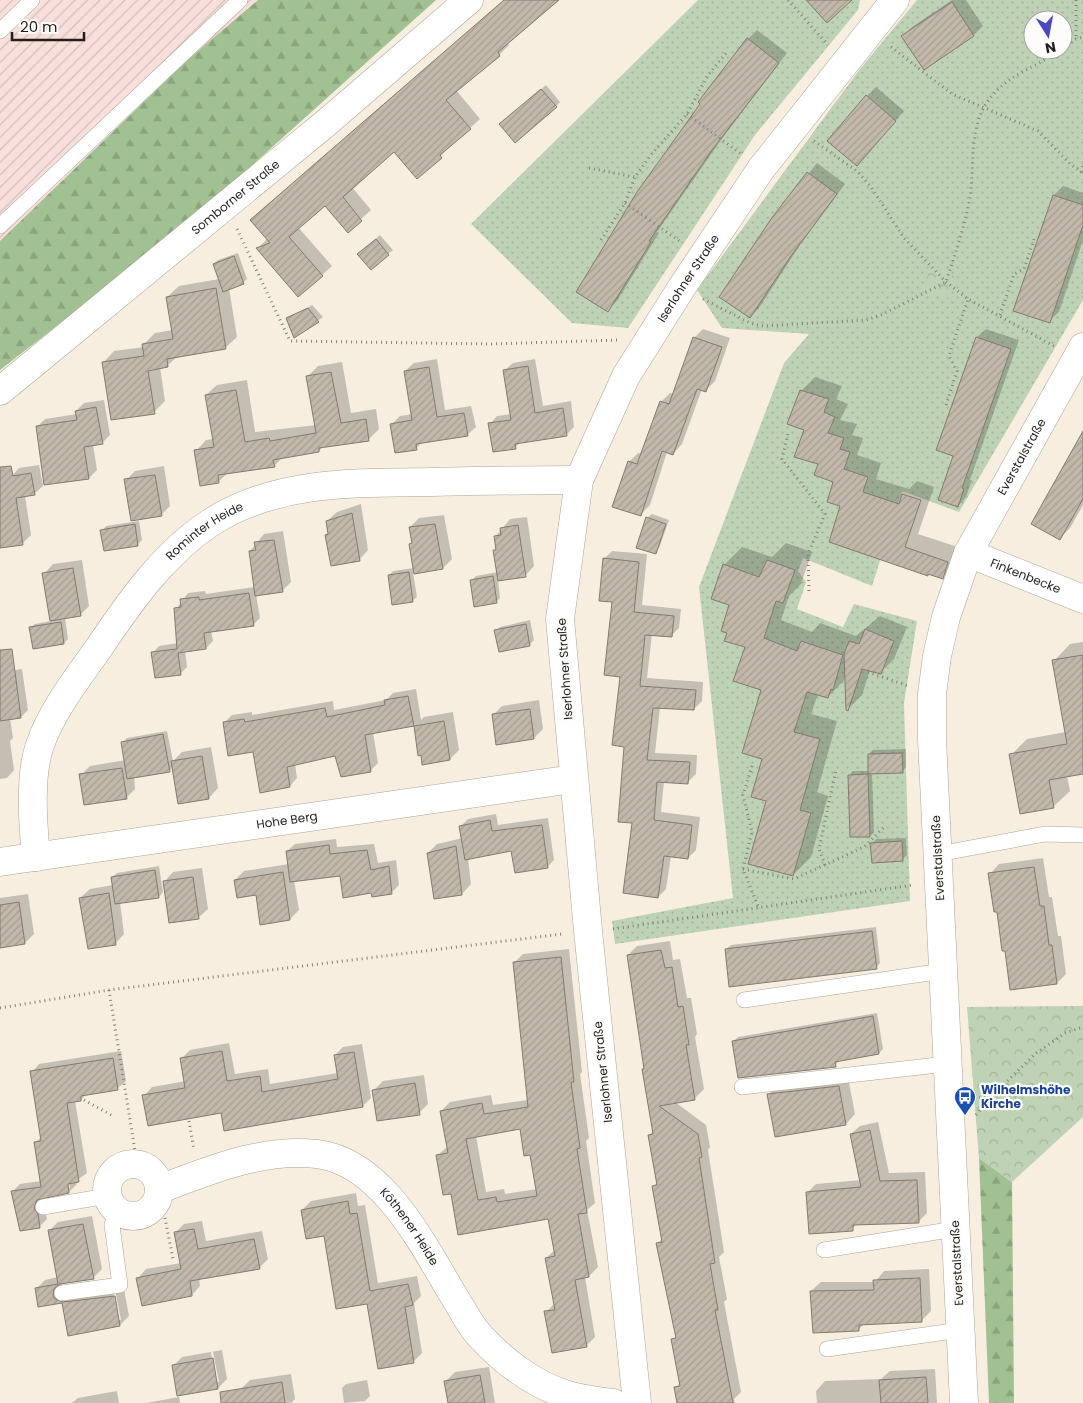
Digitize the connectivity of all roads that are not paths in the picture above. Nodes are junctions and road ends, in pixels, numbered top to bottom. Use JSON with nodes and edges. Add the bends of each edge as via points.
{"nodes":[{"id":1,"x":32,"y":0,"type":"edge"},
{"id":2,"x":240,"y":0,"type":"edge"},
{"id":3,"x":469,"y":0,"type":"edge"},
{"id":4,"x":895,"y":0,"type":"edge"},
{"id":5,"x":0,"y":31,"type":"edge"},
{"id":6,"x":0,"y":226,"type":"edge"},
{"id":7,"x":1080,"y":353,"type":"edge"},
{"id":8,"x":0,"y":391,"type":"edge"},
{"id":9,"x":579,"y":480,"type":"junction"},
{"id":10,"x":968,"y":553,"type":"junction"},
{"id":11,"x":1083,"y":599,"type":"edge"},
{"id":12,"x":573,"y":779,"type":"junction"},
{"id":13,"x":1083,"y":835,"type":"edge"},
{"id":14,"x":938,"y":854,"type":"junction"},
{"id":15,"x":36,"y":857,"type":"junction"},
{"id":16,"x":0,"y":862,"type":"edge"},
{"id":17,"x":943,"y":971,"type":"junction"},
{"id":18,"x":744,"y":1000,"type":"dead end"},
{"id":19,"x":948,"y":1064,"type":"junction"},
{"id":20,"x":742,"y":1087,"type":"dead end"},
{"id":21,"x":159,"y":1193,"type":"junction"},
{"id":22,"x":112,"y":1203,"type":"junction"},
{"id":23,"x":43,"y":1207,"type":"dead end"},
{"id":24,"x":956,"y":1229,"type":"junction"},
{"id":25,"x":824,"y":1250,"type":"dead end"},
{"id":26,"x":62,"y":1293,"type":"dead end"},
{"id":27,"x":960,"y":1330,"type":"junction"},
{"id":28,"x":827,"y":1349,"type":"dead end"},
{"id":29,"x":613,"y":1403,"type":"edge"},
{"id":30,"x":637,"y":1403,"type":"edge"},
{"id":31,"x":964,"y":1403,"type":"edge"}],
"edges":[{"from":1,"to":5,"type":"lane"},
{"from":2,"to":6,"type":"lane"},
{"from":3,"to":8,"type":"street","name":"Somborner Straße","via":[[226,206]]},
{"from":4,"to":9,"type":"street","name":"Iserlohner Straße","via":[[762,169],[682,286],[626,376]]},
{"from":7,"to":10,"type":"street","name":"Everstalstraße"},
{"from":9,"to":12,"type":"street","name":"Iserlohner Straße","via":[[560,620]]},
{"from":9,"to":15,"type":"street","name":"Rominter Heide","via":[[342,483],[292,490],[250,502],[211,522],[177,548],[152,576],[114,624],[54,714],[39,746],[33,793]]},
{"from":10,"to":11,"type":"street","name":"Finkenbecke"},
{"from":10,"to":14,"type":"street","name":"Everstalstraße","via":[[946,616],[932,694]]},
{"from":12,"to":15,"type":"street","name":"Hohe Berg"},
{"from":12,"to":30,"type":"street","name":"Iserlohner Straße"},
{"from":13,"to":14,"type":"lane","via":[[1045,834]]},
{"from":14,"to":17,"type":"street","name":"Everstalstraße"},
{"from":15,"to":16,"type":"street","name":"Hohe Berg"},
{"from":17,"to":18,"type":"lane"},
{"from":17,"to":19,"type":"street","name":"Everstalstraße"},
{"from":19,"to":20,"type":"lane"},
{"from":19,"to":24,"type":"street","name":"Everstalstraße"},
{"from":21,"to":22,"type":"street","name":"Köthener Heide","via":[[152,1208],[138,1216],[130,1216]]},
{"from":21,"to":22,"type":"street","via":[[154,1173],[137,1163],[122,1166],[112,1173],[108,1181]]},
{"from":21,"to":29,"type":"street","name":"Köthener Heide","via":[[232,1163],[262,1157],[319,1154],[343,1163],[386,1193],[471,1325],[495,1352],[536,1381],[564,1394]]},
{"from":22,"to":23,"type":"lane"},
{"from":22,"to":26,"type":"lane","via":[[120,1285]]},
{"from":24,"to":25,"type":"lane"},
{"from":24,"to":27,"type":"street","name":"Everstalstraße"},
{"from":27,"to":28,"type":"lane"},
{"from":27,"to":31,"type":"street","name":"Everstalstraße"}]}
